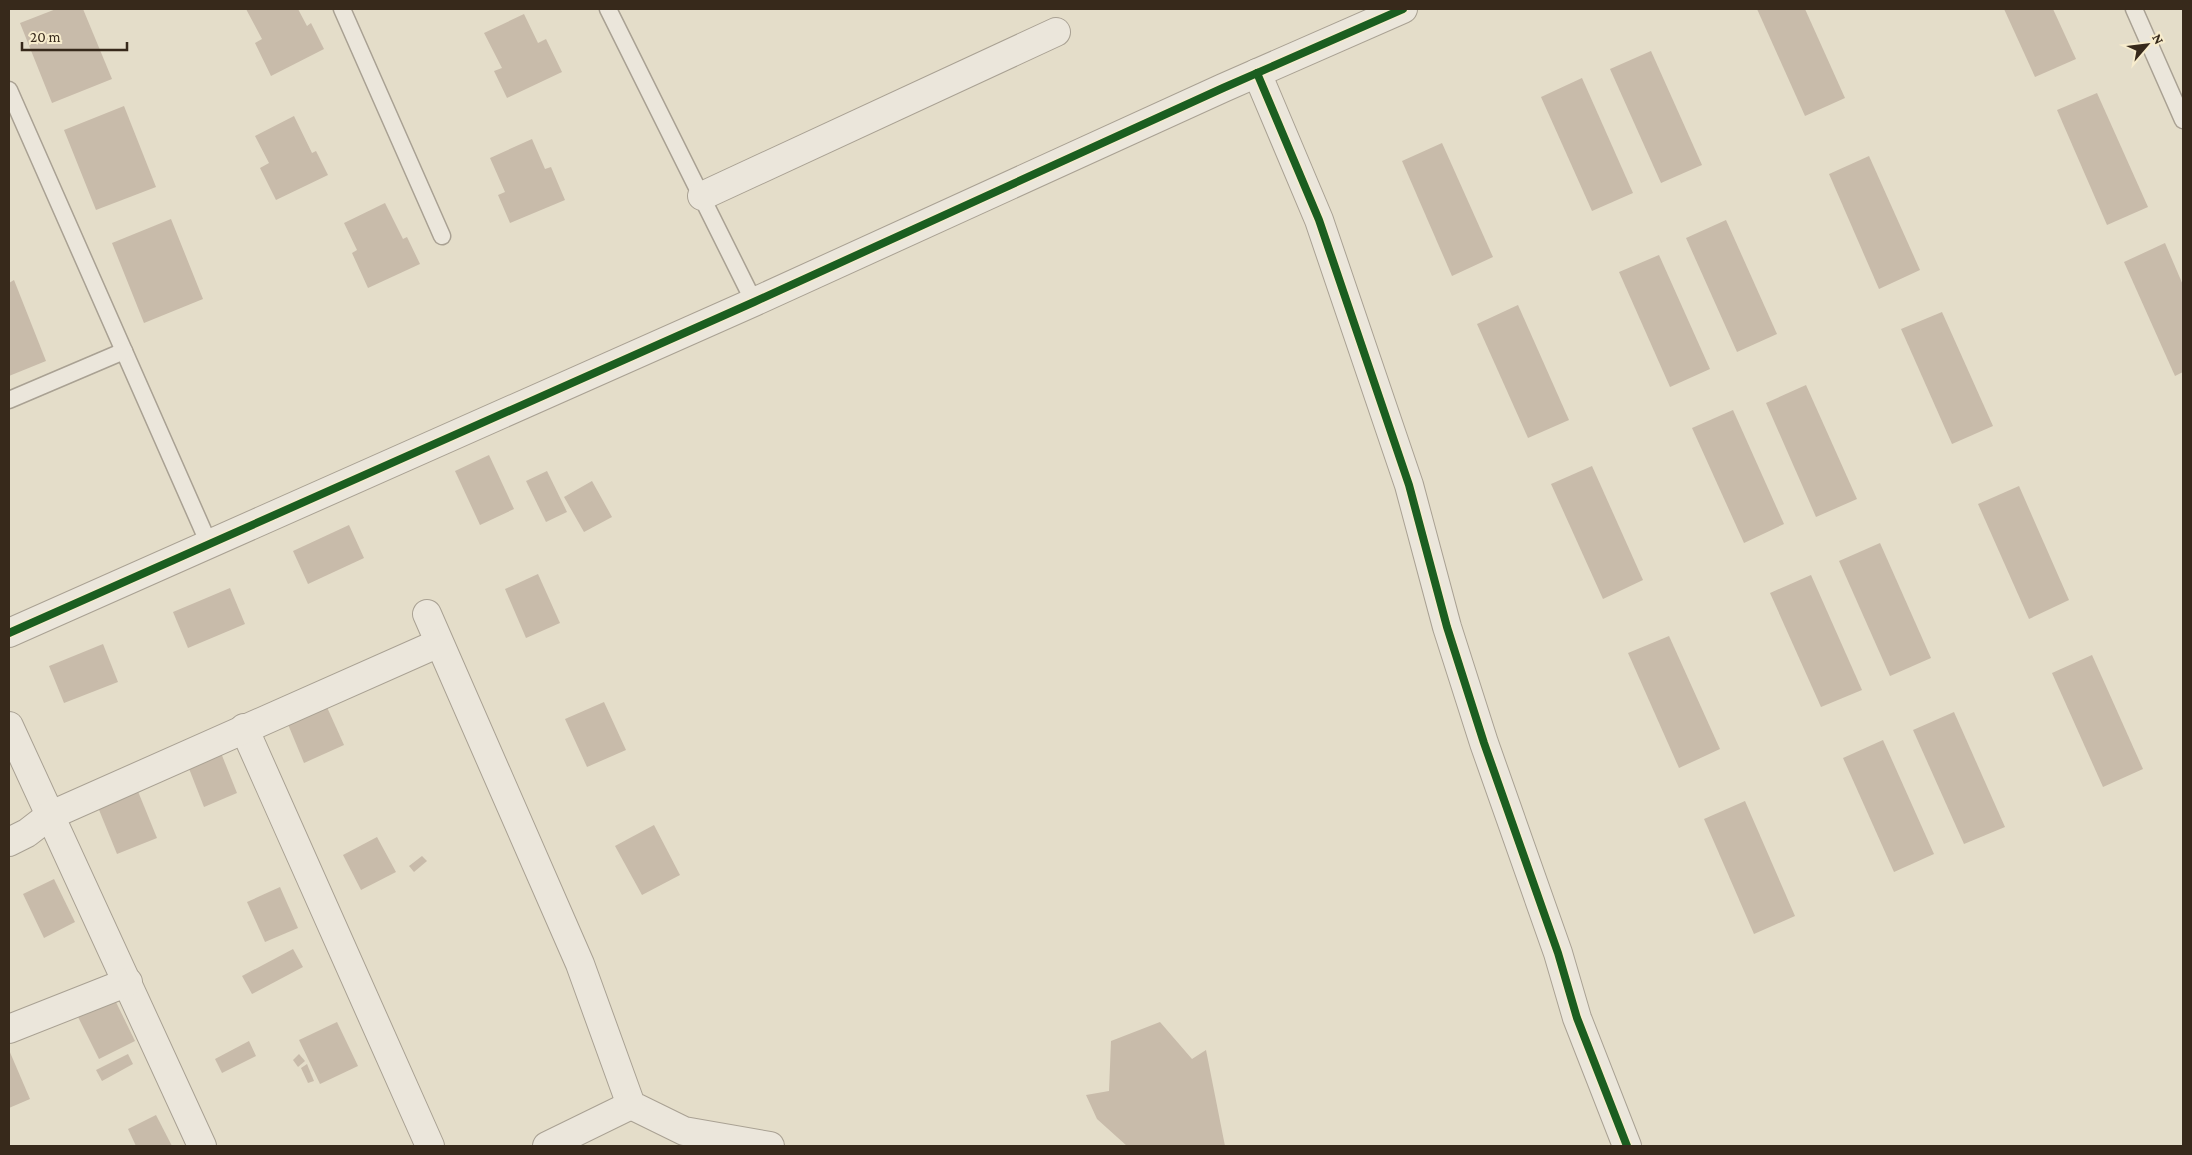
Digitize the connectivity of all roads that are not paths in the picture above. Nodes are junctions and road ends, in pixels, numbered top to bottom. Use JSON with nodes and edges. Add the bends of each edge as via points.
{"nodes":[{"id":1,"x":342,"y":9,"type":"edge"},
{"id":2,"x":608,"y":9,"type":"edge"},
{"id":3,"x":1403,"y":9,"type":"edge"},
{"id":4,"x":2134,"y":9,"type":"edge"},
{"id":5,"x":1056,"y":32,"type":"dead end"},
{"id":6,"x":1257,"y":73,"type":"junction"},
{"id":7,"x":9,"y":90,"type":"edge"},
{"id":8,"x":2183,"y":120,"type":"edge"},
{"id":9,"x":702,"y":196,"type":"junction"},
{"id":10,"x":442,"y":236,"type":"dead end"},
{"id":11,"x":754,"y":302,"type":"junction"},
{"id":12,"x":124,"y":351,"type":"junction"},
{"id":13,"x":9,"y":400,"type":"edge"},
{"id":14,"x":209,"y":544,"type":"junction"},
{"id":15,"x":427,"y":614,"type":"dead end"},
{"id":16,"x":9,"y":633,"type":"edge"},
{"id":17,"x":439,"y":643,"type":"junction"},
{"id":18,"x":9,"y":726,"type":"edge"},
{"id":19,"x":244,"y":728,"type":"junction"},
{"id":20,"x":49,"y":816,"type":"junction"},
{"id":21,"x":9,"y":842,"type":"edge"},
{"id":22,"x":128,"y":982,"type":"junction"},
{"id":23,"x":9,"y":1029,"type":"edge"},
{"id":24,"x":631,"y":1105,"type":"junction"},
{"id":25,"x":202,"y":1146,"type":"edge"},
{"id":26,"x":430,"y":1146,"type":"edge"},
{"id":27,"x":547,"y":1146,"type":"edge"},
{"id":28,"x":770,"y":1146,"type":"edge"},
{"id":29,"x":1627,"y":1146,"type":"edge"}],
"edges":[{"from":1,"to":10,"type":"lane"},
{"from":2,"to":9,"type":"lane"},
{"from":3,"to":6,"type":"street"},
{"from":4,"to":8,"type":"lane"},
{"from":5,"to":9,"type":"street"},
{"from":6,"to":11,"type":"street"},
{"from":6,"to":29,"type":"street","via":[[1319,220],[1409,484],[1447,627],[1484,743],[1558,953],[1577,1018]]},
{"from":7,"to":12,"type":"lane"},
{"from":9,"to":11,"type":"lane"},
{"from":11,"to":14,"type":"street"},
{"from":12,"to":13,"type":"lane"},
{"from":12,"to":14,"type":"lane"},
{"from":14,"to":16,"type":"street"},
{"from":15,"to":17,"type":"street"},
{"from":17,"to":19,"type":"street"},
{"from":17,"to":24,"type":"street","via":[[580,964]]},
{"from":18,"to":20,"type":"street"},
{"from":19,"to":20,"type":"street"},
{"from":19,"to":26,"type":"street"},
{"from":20,"to":21,"type":"street","via":[[28,833]]},
{"from":20,"to":22,"type":"street"},
{"from":22,"to":23,"type":"street"},
{"from":22,"to":25,"type":"street"},
{"from":24,"to":27,"type":"street"},
{"from":24,"to":28,"type":"street","via":[[684,1131]]}]}
